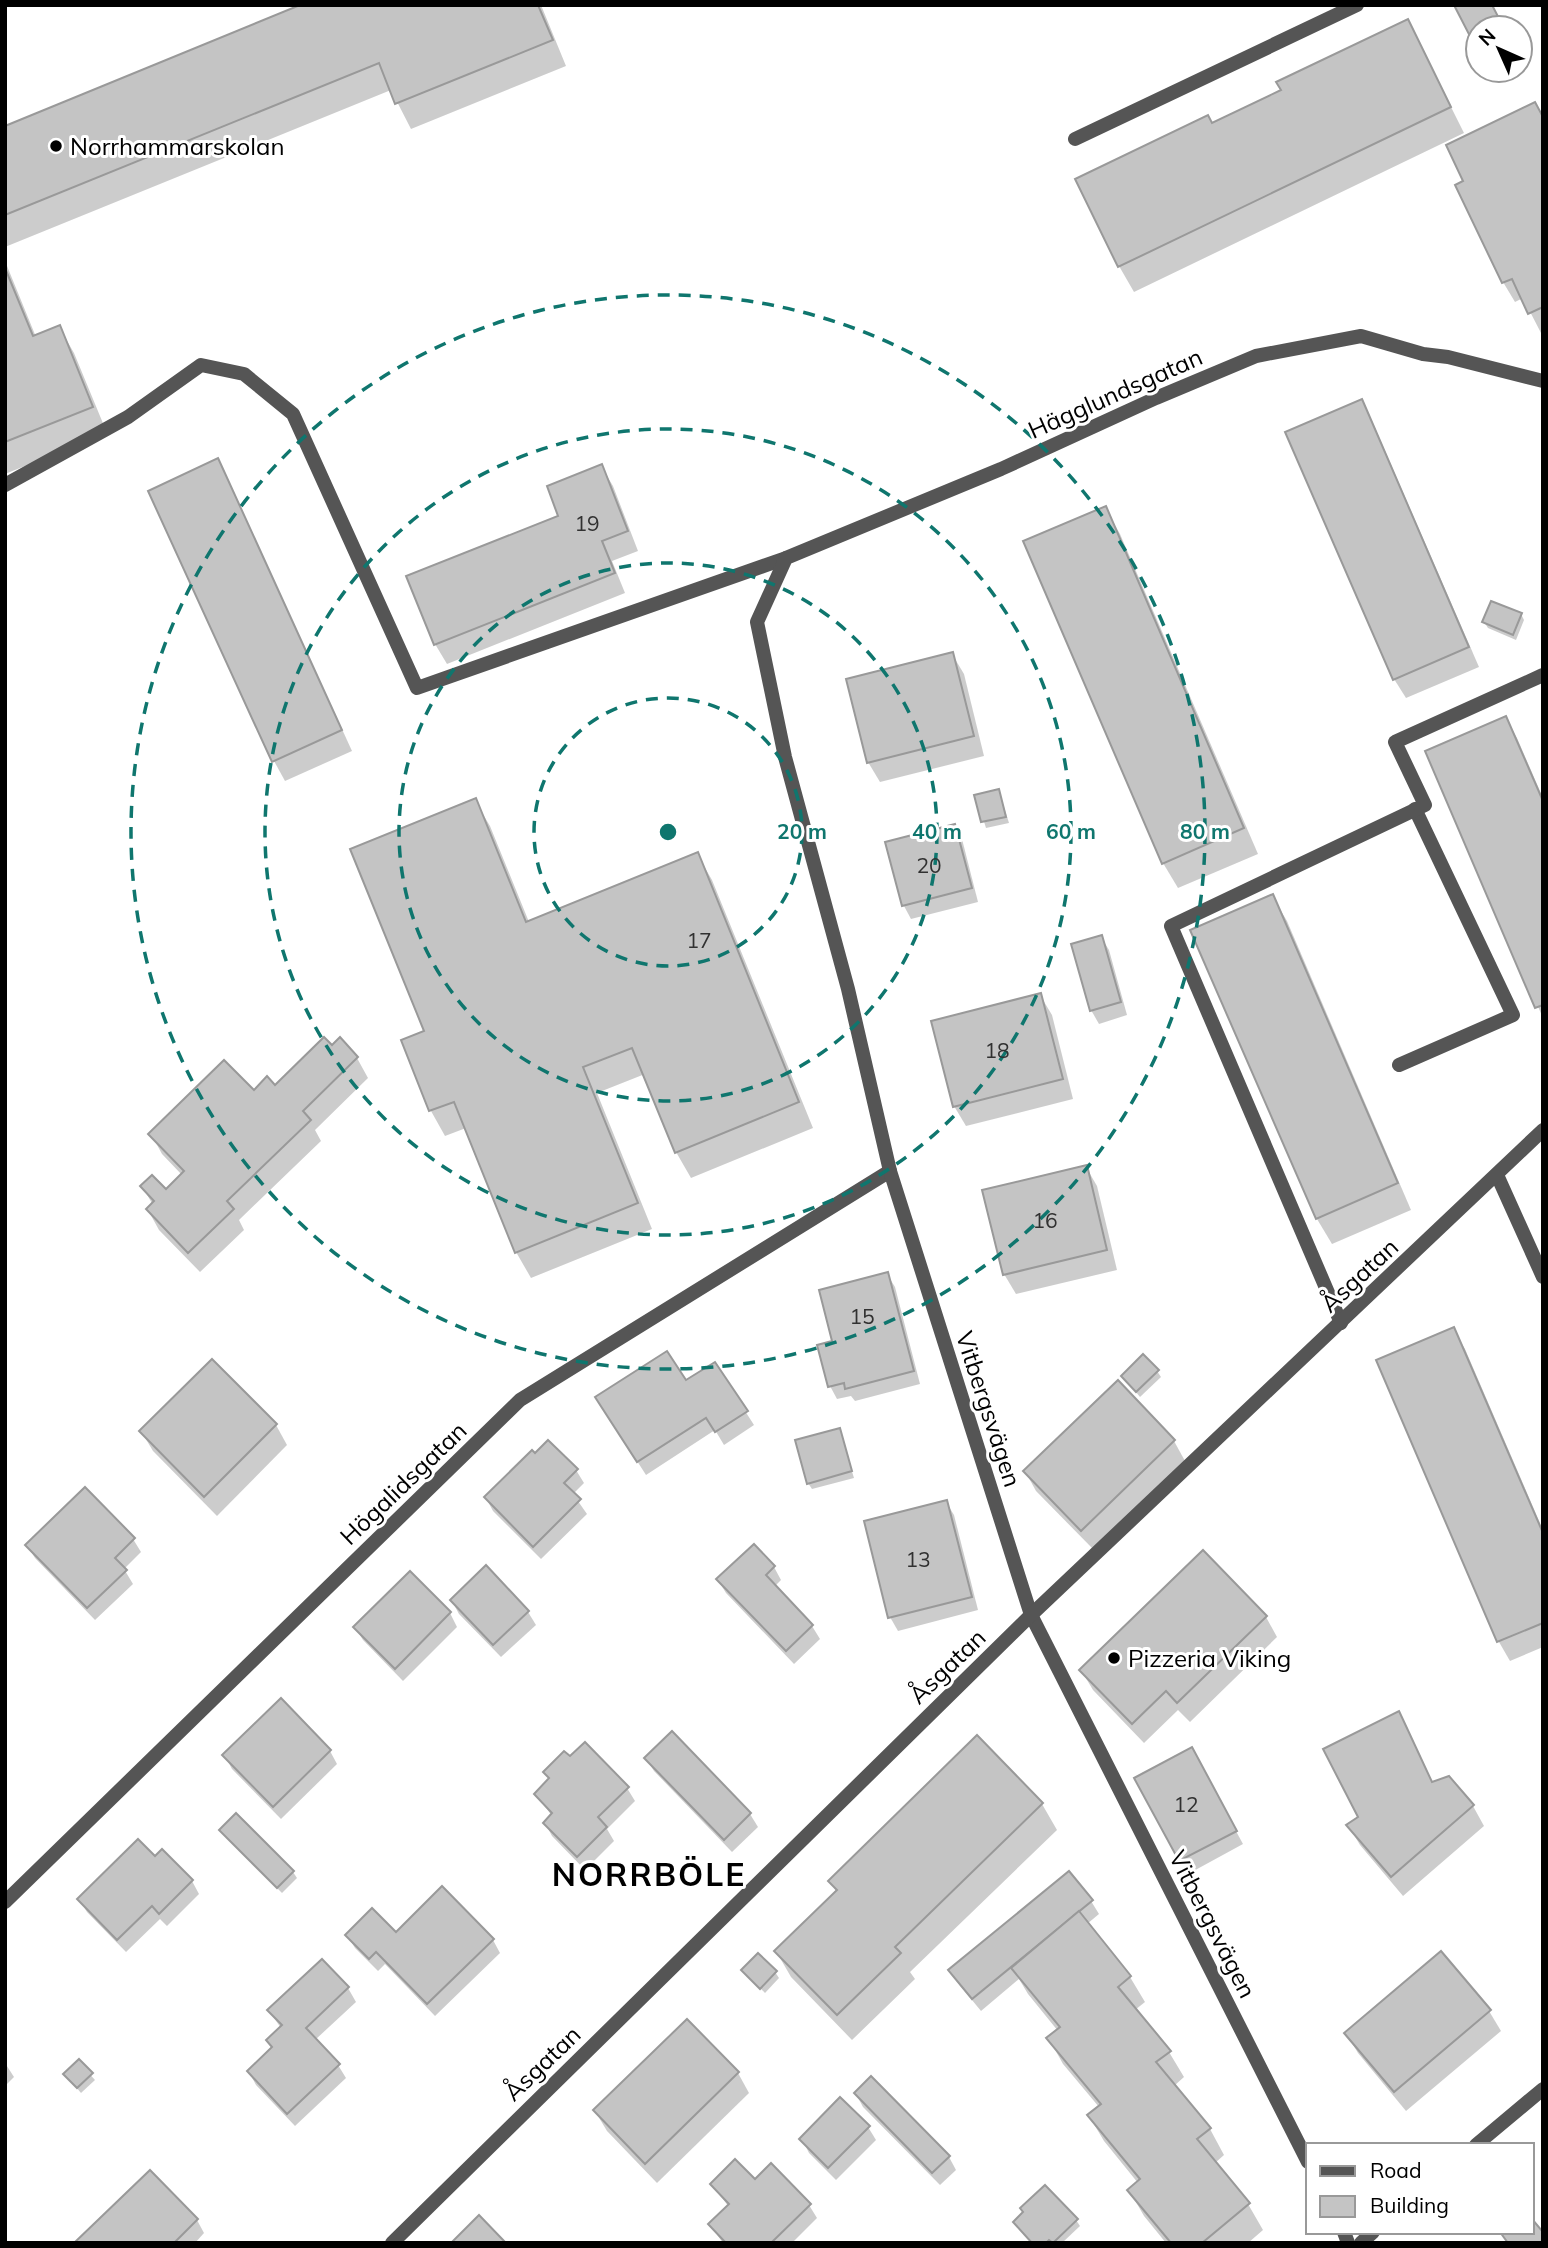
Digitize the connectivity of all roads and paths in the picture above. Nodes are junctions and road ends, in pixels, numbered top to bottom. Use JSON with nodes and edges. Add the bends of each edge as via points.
{"nodes":[{"id":1,"x":1357,"y":5,"type":"edge"},
{"id":2,"x":1074,"y":139,"type":"dead end"},
{"id":3,"x":1543,"y":381,"type":"edge"},
{"id":4,"x":5,"y":485,"type":"edge"},
{"id":5,"x":786,"y":558,"type":"junction"},
{"id":6,"x":1543,"y":674,"type":"edge"},
{"id":7,"x":1415,"y":809,"type":"junction"},
{"id":8,"x":1399,"y":1065,"type":"dead end"},
{"id":9,"x":1543,"y":1130,"type":"edge"},
{"id":10,"x":890,"y":1171,"type":"junction"},
{"id":11,"x":1497,"y":1175,"type":"junction"},
{"id":12,"x":1543,"y":1277,"type":"edge"},
{"id":13,"x":1342,"y":1323,"type":"junction"},
{"id":14,"x":1031,"y":1615,"type":"junction"},
{"id":15,"x":5,"y":1902,"type":"edge"},
{"id":16,"x":1543,"y":2089,"type":"edge"},
{"id":17,"x":1478,"y":2143,"type":"edge"},
{"id":18,"x":1306,"y":2158,"type":"edge"},
{"id":19,"x":392,"y":2243,"type":"edge"}],
"edges":[{"from":1,"to":2,"type":"street"},
{"from":3,"to":5,"type":"street","name":"Hägglundsgatan","via":[[1361,337],[1256,356]]},
{"from":4,"to":5,"type":"street","name":"Hägglundsgatan","via":[[128,417],[201,365],[244,374],[293,414],[417,688]]},
{"from":5,"to":10,"type":"street","name":"Vitbergsvägen","via":[[757,622],[785,757],[848,989]]},
{"from":6,"to":7,"type":"street","via":[[1395,742],[1425,805]]},
{"from":7,"to":8,"type":"street","via":[[1513,1015]]},
{"from":7,"to":13,"type":"street","via":[[1171,926]]},
{"from":9,"to":11,"type":"street","name":"Åsgatan"},
{"from":10,"to":14,"type":"street","name":"Vitbergsvägen"},
{"from":10,"to":15,"type":"street","name":"Högalidsgatan","via":[[520,1401]]},
{"from":11,"to":12,"type":"street"},
{"from":11,"to":13,"type":"street","name":"Åsgatan"},
{"from":13,"to":14,"type":"street","name":"Åsgatan"},
{"from":14,"to":18,"type":"street","name":"Vitbergsvägen"},
{"from":14,"to":19,"type":"street","name":"Åsgatan"},
{"from":16,"to":17,"type":"street"}]}
